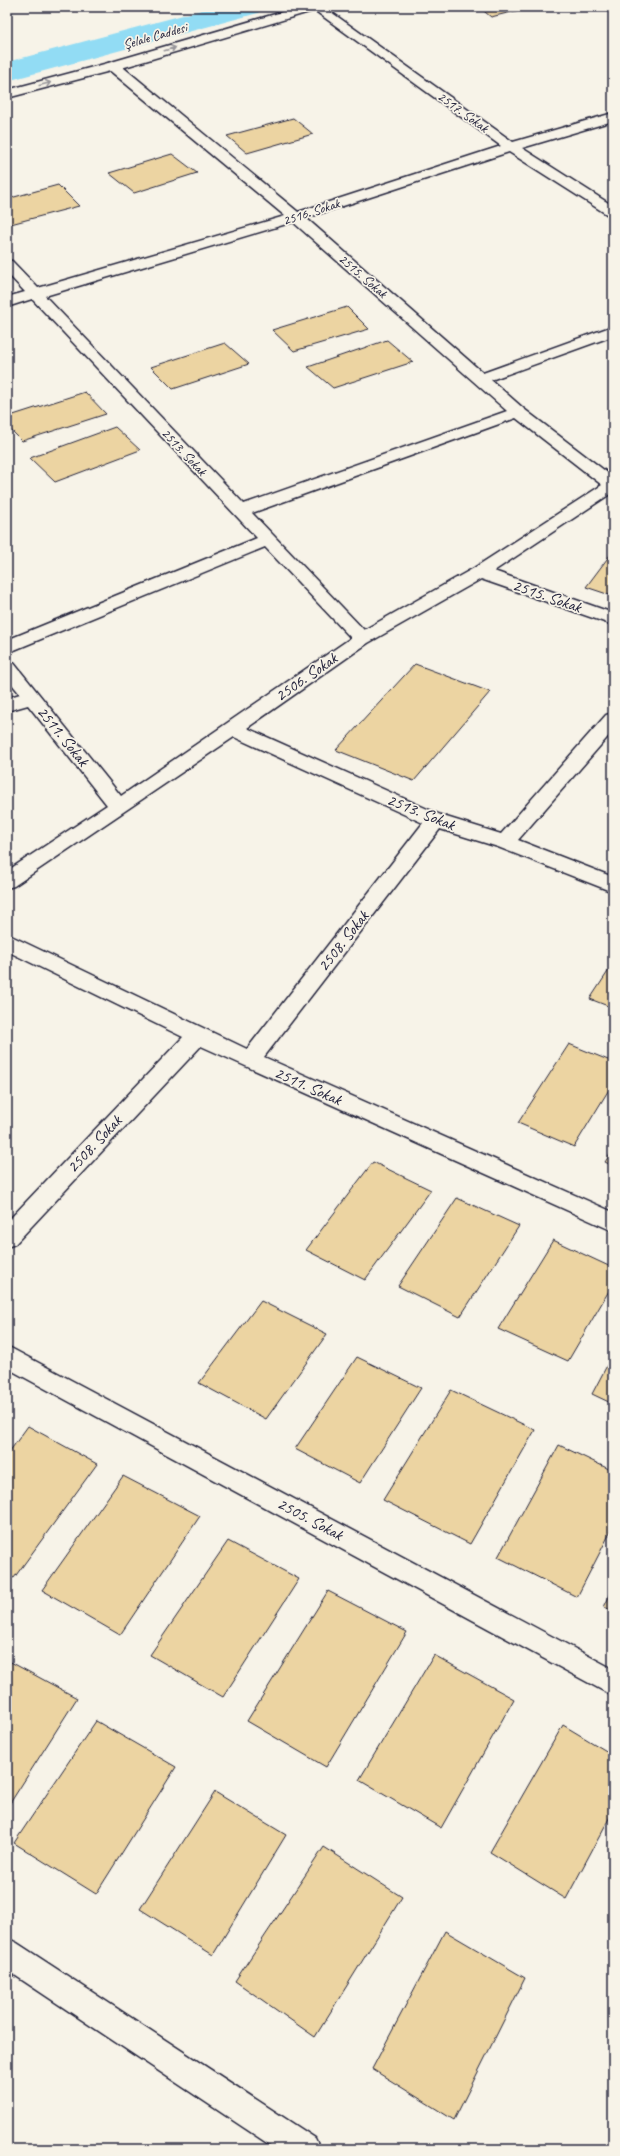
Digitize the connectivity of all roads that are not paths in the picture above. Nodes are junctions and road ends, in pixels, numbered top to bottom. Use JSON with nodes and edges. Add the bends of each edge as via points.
{"nodes":[{"id":1,"x":312,"y":7,"type":"edge"},
{"id":2,"x":316,"y":7,"type":"edge"},
{"id":3,"x":113,"y":66,"type":"junction"},
{"id":4,"x":7,"y":94,"type":"edge"},
{"id":5,"x":613,"y":117,"type":"edge"},
{"id":6,"x":511,"y":147,"type":"junction"},
{"id":7,"x":613,"y":212,"type":"edge"},
{"id":8,"x":296,"y":217,"type":"junction"},
{"id":9,"x":7,"y":264,"type":"edge"},
{"id":10,"x":35,"y":294,"type":"junction"},
{"id":11,"x":7,"y":302,"type":"edge"},
{"id":12,"x":613,"y":331,"type":"edge"},
{"id":13,"x":480,"y":379,"type":"junction"},
{"id":14,"x":518,"y":412,"type":"junction"},
{"id":15,"x":613,"y":485,"type":"edge"},
{"id":16,"x":240,"y":511,"type":"junction"},
{"id":17,"x":268,"y":540,"type":"junction"},
{"id":18,"x":480,"y":572,"type":"junction"},
{"id":19,"x":613,"y":619,"type":"edge"},
{"id":20,"x":362,"y":639,"type":"junction"},
{"id":21,"x":7,"y":647,"type":"edge"},
{"id":22,"x":7,"y":666,"type":"edge"},
{"id":23,"x":31,"y":697,"type":"junction"},
{"id":24,"x":7,"y":705,"type":"edge"},
{"id":25,"x":613,"y":719,"type":"edge"},
{"id":26,"x":233,"y":729,"type":"junction"},
{"id":27,"x":118,"y":806,"type":"junction"},
{"id":28,"x":436,"y":821,"type":"junction"},
{"id":29,"x":505,"y":842,"type":"junction"},
{"id":30,"x":7,"y":881,"type":"edge"},
{"id":31,"x":613,"y":885,"type":"edge"},
{"id":32,"x":7,"y":942,"type":"edge"},
{"id":33,"x":198,"y":1035,"type":"junction"},
{"id":34,"x":250,"y":1060,"type":"junction"},
{"id":35,"x":613,"y":1222,"type":"edge"},
{"id":36,"x":7,"y":1236,"type":"edge"},
{"id":37,"x":7,"y":1356,"type":"edge"},
{"id":38,"x":613,"y":1683,"type":"edge"},
{"id":39,"x":7,"y":1954,"type":"edge"},
{"id":40,"x":304,"y":2149,"type":"edge"}],
"edges":[{"from":3,"to":1,"type":"street","name":"Şelale Caddesi","one_way":true},
{"from":2,"to":6,"type":"street","name":"2517. Sokak"},
{"from":4,"to":3,"type":"street","name":"Şelale Caddesi","one_way":true},
{"from":3,"to":8,"type":"street","name":"2515. Sokak"},
{"from":5,"to":6,"type":"street","name":"2516. Sokak"},
{"from":6,"to":7,"type":"street","name":"2517. Sokak"},
{"from":6,"to":8,"type":"street","name":"2516. Sokak"},
{"from":8,"to":10,"type":"street","name":"2516. Sokak"},
{"from":8,"to":13,"type":"street","name":"2515. Sokak"},
{"from":9,"to":10,"type":"street","name":"2513. Sokak"},
{"from":10,"to":11,"type":"street","name":"2516. Sokak"},
{"from":10,"to":16,"type":"street","name":"2513. Sokak"},
{"from":12,"to":13,"type":"street"},
{"from":13,"to":14,"type":"street","name":"2515. Sokak"},
{"from":14,"to":15,"type":"street","name":"2515. Sokak"},
{"from":14,"to":16,"type":"street"},
{"from":15,"to":18,"type":"street","name":"2506. Sokak"},
{"from":16,"to":17,"type":"street","name":"2513. Sokak"},
{"from":17,"to":20,"type":"street","name":"2513. Sokak"},
{"from":17,"to":21,"type":"street"},
{"from":18,"to":19,"type":"street","name":"2515. Sokak"},
{"from":18,"to":20,"type":"street","name":"2506. Sokak"},
{"from":20,"to":26,"type":"street","name":"2506. Sokak"},
{"from":22,"to":23,"type":"street","name":"2511. Sokak"},
{"from":23,"to":24,"type":"street"},
{"from":23,"to":27,"type":"street","name":"2511. Sokak"},
{"from":25,"to":29,"type":"street"},
{"from":26,"to":27,"type":"street","name":"2506. Sokak"},
{"from":26,"to":28,"type":"street","name":"2513. Sokak"},
{"from":27,"to":30,"type":"street","name":"2506. Sokak"},
{"from":28,"to":29,"type":"street","name":"2513. Sokak"},
{"from":28,"to":34,"type":"street","name":"2508. Sokak"},
{"from":29,"to":31,"type":"street","name":"2513. Sokak"},
{"from":32,"to":33,"type":"street","name":"2511. Sokak"},
{"from":33,"to":34,"type":"street","name":"2511. Sokak"},
{"from":33,"to":36,"type":"street","name":"2508. Sokak"},
{"from":34,"to":35,"type":"street","name":"2511. Sokak"},
{"from":37,"to":38,"type":"street","name":"2505. Sokak"},
{"from":39,"to":40,"type":"street"}]}
